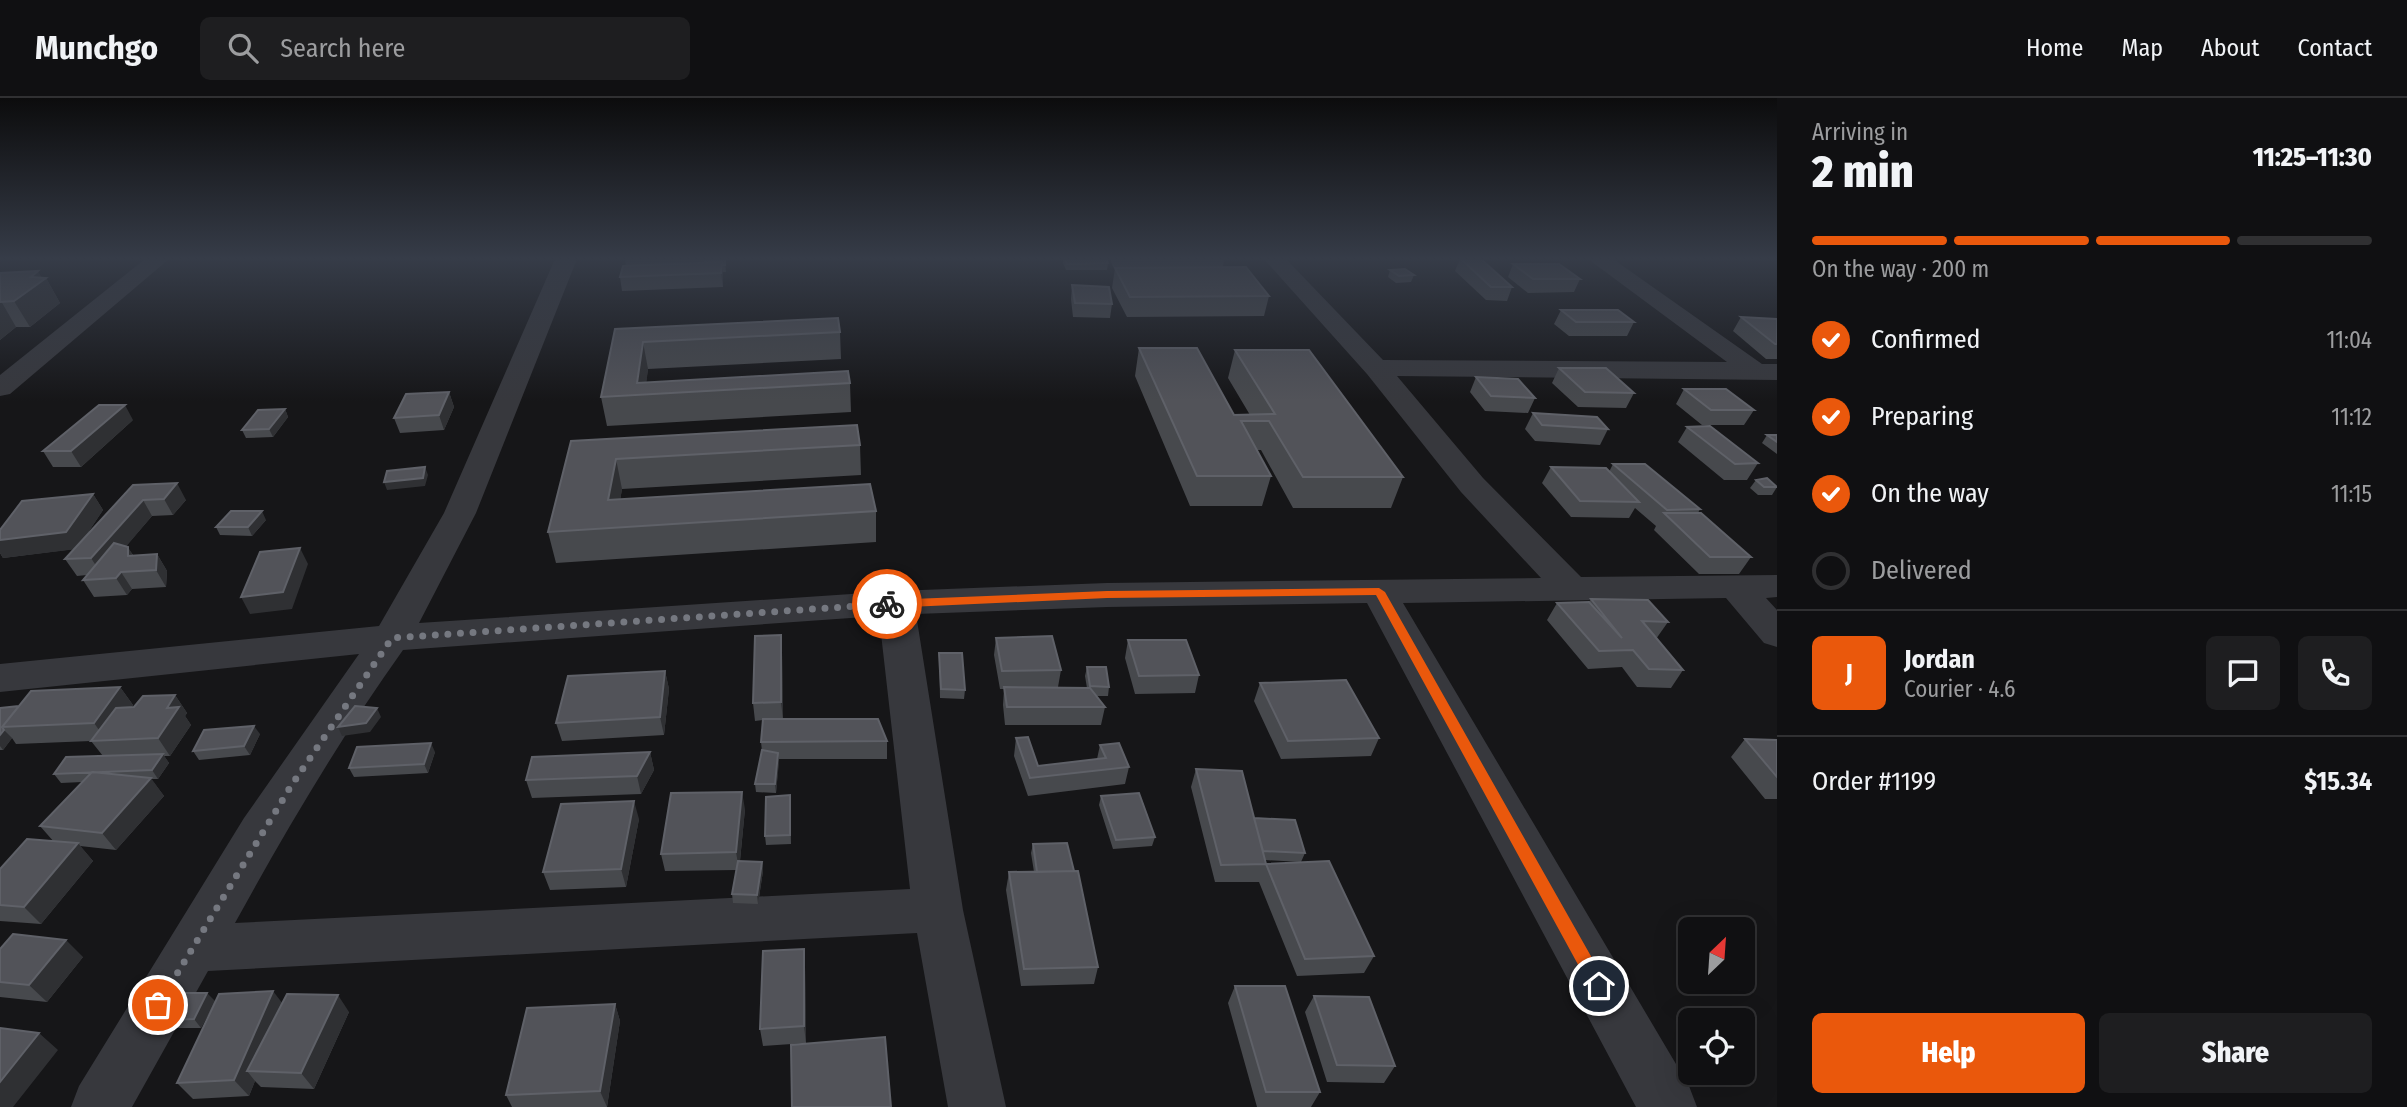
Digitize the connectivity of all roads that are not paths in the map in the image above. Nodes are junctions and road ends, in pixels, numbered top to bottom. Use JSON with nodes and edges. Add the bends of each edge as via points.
{"nodes":[{"id":1,"x":102,"y":306,"type":"edge"},
{"id":2,"x":547,"y":306,"type":"edge"},
{"id":3,"x":1318,"y":306,"type":"edge"},
{"id":4,"x":1667,"y":306,"type":"edge"},
{"id":5,"x":1376,"y":368,"type":"junction"},
{"id":6,"x":1766,"y":372,"type":"edge"},
{"id":7,"x":1777,"y":386,"type":"edge"},
{"id":8,"x":0,"y":388,"type":"edge"},
{"id":9,"x":1777,"y":586,"type":"edge"},
{"id":10,"x":1737,"y":588,"type":"junction"},
{"id":11,"x":1573,"y":590,"type":"junction"},
{"id":12,"x":1379,"y":592,"type":"junction"},
{"id":13,"x":896,"y":603,"type":"junction"},
{"id":14,"x":1777,"y":634,"type":"edge"},
{"id":15,"x":392,"y":638,"type":"junction"},
{"id":16,"x":0,"y":678,"type":"edge"},
{"id":17,"x":938,"y":910,"type":"junction"},
{"id":18,"x":192,"y":948,"type":"junction"},
{"id":19,"x":100,"y":1107,"type":"edge"},
{"id":20,"x":977,"y":1107,"type":"edge"},
{"id":21,"x":1668,"y":1107,"type":"edge"}],
"edges":[{"from":1,"to":8,"type":"street"},
{"from":2,"to":15,"type":"street","via":[[460,513]]},
{"from":3,"to":5,"type":"street"},
{"from":4,"to":6,"type":"street"},
{"from":5,"to":6,"type":"street"},
{"from":5,"to":11,"type":"street","via":[[1472,485]]},
{"from":6,"to":7,"type":"street"},
{"from":9,"to":10,"type":"street"},
{"from":10,"to":11,"type":"street"},
{"from":10,"to":14,"type":"street"},
{"from":11,"to":12,"type":"street"},
{"from":12,"to":13,"type":"street"},
{"from":12,"to":21,"type":"street"},
{"from":13,"to":15,"type":"street"},
{"from":13,"to":17,"type":"street"},
{"from":15,"to":16,"type":"street"},
{"from":15,"to":18,"type":"street","via":[[291,786]]},
{"from":17,"to":18,"type":"street"},
{"from":17,"to":20,"type":"street"},
{"from":18,"to":19,"type":"street"}]}
